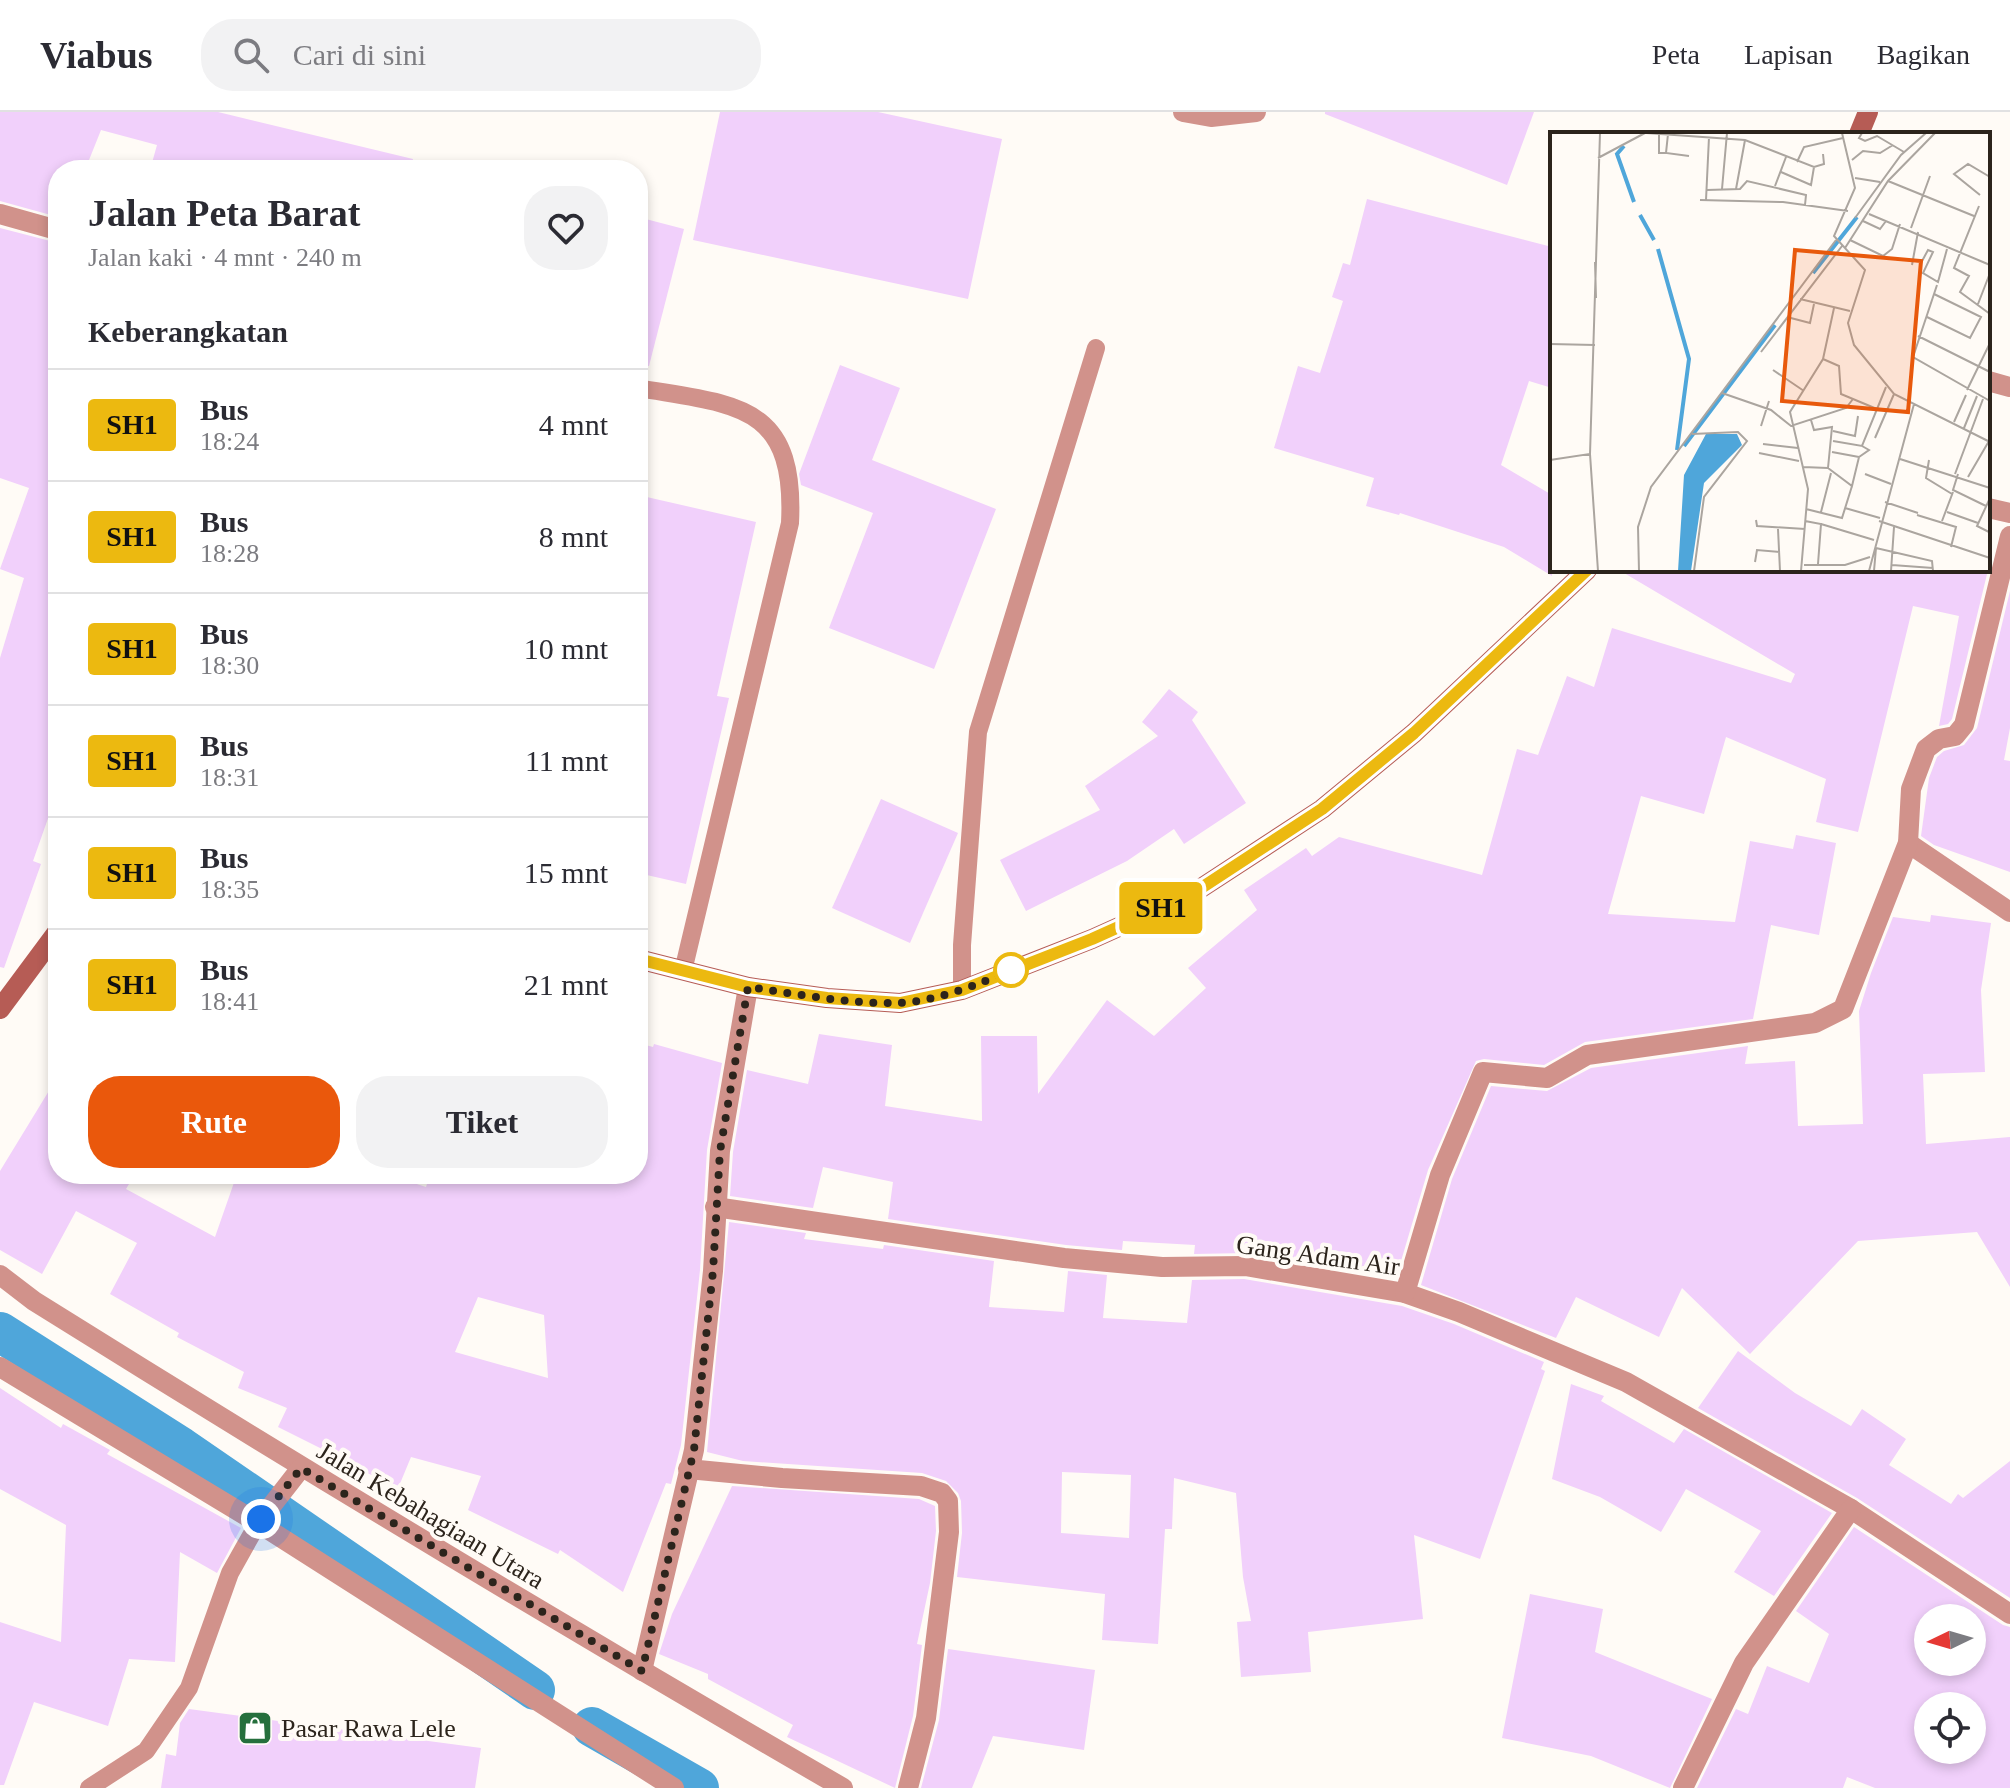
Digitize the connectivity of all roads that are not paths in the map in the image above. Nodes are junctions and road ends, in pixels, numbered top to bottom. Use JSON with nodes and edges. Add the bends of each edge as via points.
{"nodes":[{"id":1,"x":1183,"y":112,"type":"edge"},
{"id":2,"x":1256,"y":112,"type":"edge"},
{"id":3,"x":1868,"y":112,"type":"edge"},
{"id":4,"x":1860,"y":132,"type":"edge"},
{"id":5,"x":0,"y":214,"type":"edge"},
{"id":6,"x":48,"y":227,"type":"edge"},
{"id":7,"x":1096,"y":348,"type":"dead end"},
{"id":8,"x":1990,"y":382,"type":"edge"},
{"id":9,"x":2010,"y":387,"type":"edge"},
{"id":10,"x":648,"y":390,"type":"edge"},
{"id":11,"x":1990,"y":508,"type":"edge"},
{"id":12,"x":2010,"y":513,"type":"edge"},
{"id":13,"x":2010,"y":536,"type":"edge"},
{"id":14,"x":1585,"y":572,"type":"edge"},
{"id":15,"x":1908,"y":843,"type":"junction"},
{"id":16,"x":2010,"y":912,"type":"edge"},
{"id":17,"x":48,"y":944,"type":"edge"},
{"id":18,"x":648,"y":962,"type":"edge"},
{"id":19,"x":683,"y":971,"type":"junction"},
{"id":20,"x":748,"y":987,"type":"junction"},
{"id":21,"x":962,"y":990,"type":"junction"},
{"id":22,"x":0,"y":1009,"type":"edge"},
{"id":23,"x":715,"y":1207,"type":"junction"},
{"id":24,"x":0,"y":1275,"type":"edge"},
{"id":25,"x":1405,"y":1293,"type":"junction"},
{"id":26,"x":0,"y":1367,"type":"edge"},
{"id":27,"x":688,"y":1469,"type":"junction"},
{"id":28,"x":298,"y":1472,"type":"junction"},
{"id":29,"x":1851,"y":1509,"type":"junction"},
{"id":30,"x":260,"y":1521,"type":"junction"},
{"id":31,"x":2010,"y":1614,"type":"edge"},
{"id":32,"x":642,"y":1671,"type":"junction"},
{"id":33,"x":89,"y":1788,"type":"edge"},
{"id":34,"x":674,"y":1788,"type":"edge"},
{"id":35,"x":843,"y":1788,"type":"edge"},
{"id":36,"x":908,"y":1788,"type":"edge"},
{"id":37,"x":1683,"y":1788,"type":"edge"}],
"edges":[{"from":1,"to":2,"type":"street","via":[[1211,117]]},
{"from":3,"to":4,"type":"main road"},
{"from":5,"to":6,"type":"street"},
{"from":7,"to":21,"type":"lane","via":[[978,732]]},
{"from":8,"to":9,"type":"street"},
{"from":10,"to":19,"type":"lane","via":[[720,402],[752,414],[778,439],[791,504]]},
{"from":11,"to":12,"type":"street"},
{"from":13,"to":15,"type":"street","via":[[1964,725],[1955,736],[1926,749],[1911,789]]},
{"from":14,"to":21,"type":"main road","via":[[1414,733],[1322,809],[1192,894]]},
{"from":15,"to":16,"type":"street"},
{"from":15,"to":25,"type":"street","via":[[1843,1009],[1815,1023],[1587,1055],[1547,1078],[1483,1072],[1440,1175]]},
{"from":17,"to":22,"type":"main road"},
{"from":18,"to":19,"type":"main road"},
{"from":19,"to":20,"type":"main road"},
{"from":20,"to":21,"type":"main road","via":[[900,1003]]},
{"from":20,"to":23,"type":"street"},
{"from":23,"to":25,"type":"street","name":"Gang Adam Air","via":[[1064,1258],[1162,1267],[1245,1266]]},
{"from":23,"to":27,"type":"street","via":[[713,1271]]},
{"from":24,"to":28,"type":"street","name":"Jalan Kebahagiaan Utara"},
{"from":25,"to":29,"type":"street","name":"Gang Adam Air","via":[[1626,1382]]},
{"from":26,"to":30,"type":"street"},
{"from":27,"to":32,"type":"street"},
{"from":27,"to":36,"type":"street","via":[[921,1486],[942,1493],[948,1501],[949,1532],[926,1718]]},
{"from":28,"to":30,"type":"street"},
{"from":28,"to":32,"type":"street","name":"Jalan Kebahagiaan Utara"},
{"from":29,"to":31,"type":"street","name":"Gang Adam Air"},
{"from":29,"to":37,"type":"street","via":[[1744,1663]]},
{"from":30,"to":33,"type":"lane","via":[[230,1573],[189,1688],[146,1751]]},
{"from":30,"to":34,"type":"street"},
{"from":32,"to":35,"type":"street","name":"Jalan Kebahagiaan Utara"}]}
